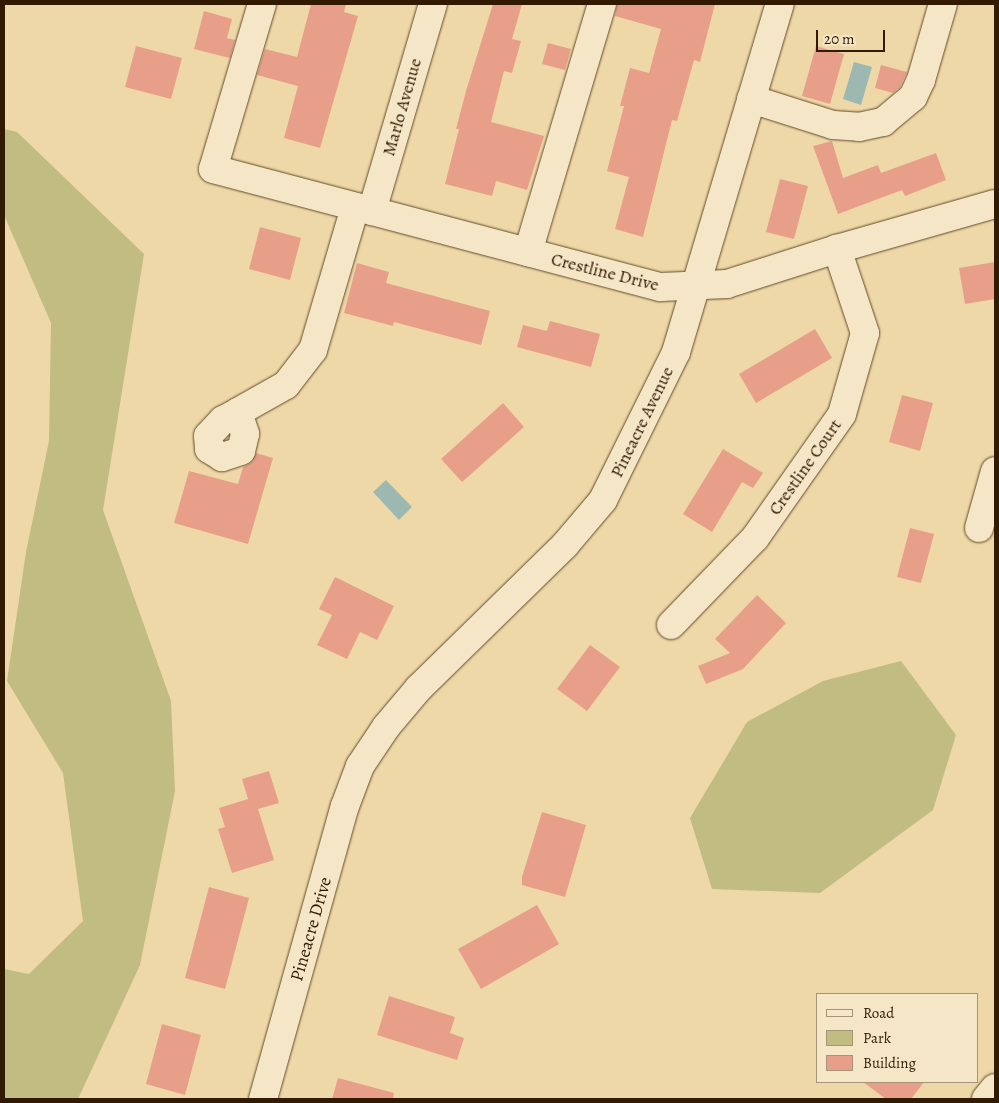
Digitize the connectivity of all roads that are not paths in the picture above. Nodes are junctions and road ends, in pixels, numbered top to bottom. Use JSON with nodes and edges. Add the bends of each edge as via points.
{"nodes":[{"id":1,"x":262,"y":4,"type":"edge"},
{"id":2,"x":432,"y":4,"type":"edge"},
{"id":3,"x":602,"y":4,"type":"edge"},
{"id":4,"x":780,"y":4,"type":"edge"},
{"id":5,"x":943,"y":4,"type":"edge"},
{"id":6,"x":751,"y":99,"type":"junction"},
{"id":7,"x":995,"y":204,"type":"edge"},
{"id":8,"x":363,"y":209,"type":"junction"},
{"id":9,"x":837,"y":248,"type":"junction"},
{"id":10,"x":528,"y":252,"type":"junction"},
{"id":11,"x":696,"y":286,"type":"junction"},
{"id":12,"x":238,"y":412,"type":"dead end"},
{"id":13,"x":995,"y":470,"type":"edge"},
{"id":14,"x":979,"y":528,"type":"dead end"},
{"id":15,"x":671,"y":625,"type":"dead end"},
{"id":16,"x":364,"y":760,"type":"joint"},
{"id":17,"x":995,"y":1088,"type":"edge"},
{"id":18,"x":263,"y":1099,"type":"edge"},
{"id":19,"x":986,"y":1099,"type":"edge"}],
"edges":[{"from":1,"to":8,"type":"street","name":"Crestline Drive","via":[[213,169]]},
{"from":2,"to":8,"type":"street","name":"Marlo Avenue"},
{"from":3,"to":10,"type":"street"},
{"from":4,"to":6,"type":"street","name":"Pineacre Avenue"},
{"from":5,"to":6,"type":"street","via":[[913,97],[883,122],[859,127],[833,125]]},
{"from":6,"to":11,"type":"street","name":"Pineacre Avenue"},
{"from":7,"to":9,"type":"street","name":"Crestline Drive"},
{"from":8,"to":10,"type":"street","name":"Crestline Drive"},
{"from":8,"to":12,"type":"street","name":"Marlo Avenue","via":[[313,350],[286,385]]},
{"from":9,"to":11,"type":"street","name":"Crestline Drive","via":[[727,284]]},
{"from":9,"to":15,"type":"street","name":"Crestline Court","via":[[865,333],[842,414],[755,538]]},
{"from":10,"to":11,"type":"street","name":"Crestline Drive","via":[[662,287]]},
{"from":11,"to":16,"type":"street","name":"Pineacre Avenue","via":[[676,352],[603,500],[565,545],[419,688],[386,727]]},
{"from":13,"to":14,"type":"street"},
{"from":16,"to":18,"type":"street","name":"Pineacre Drive","via":[[345,806]]},
{"from":17,"to":19,"type":"street"}]}
